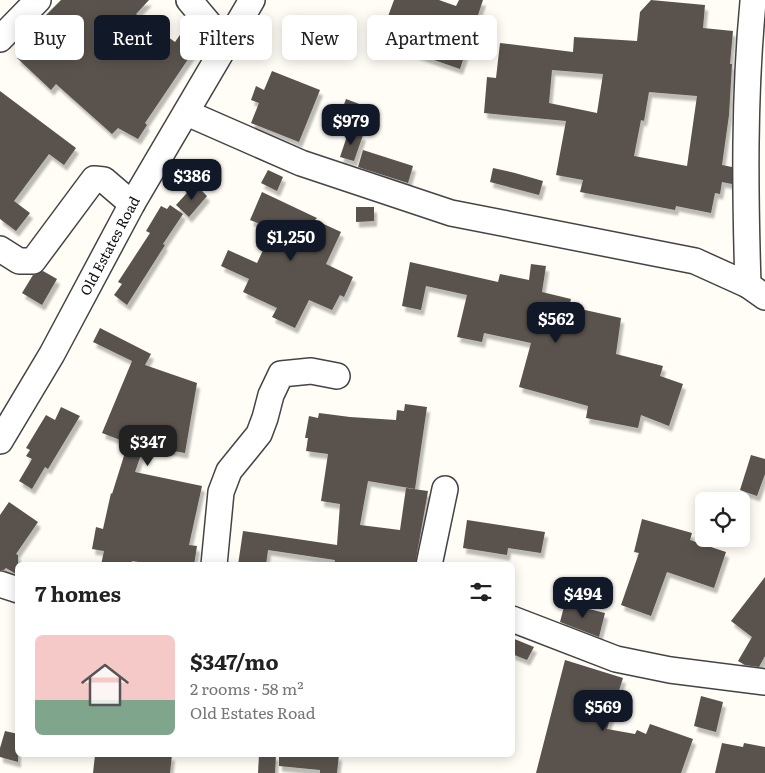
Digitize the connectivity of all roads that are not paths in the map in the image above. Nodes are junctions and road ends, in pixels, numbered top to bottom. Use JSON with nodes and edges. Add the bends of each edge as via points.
{"nodes":[{"id":1,"x":38,"y":0,"type":"edge"},
{"id":2,"x":189,"y":0,"type":"edge"},
{"id":3,"x":252,"y":0,"type":"edge"},
{"id":4,"x":753,"y":1,"type":"edge"},
{"id":5,"x":202,"y":15,"type":"edge"},
{"id":6,"x":243,"y":15,"type":"edge"},
{"id":7,"x":0,"y":39,"type":"edge"},
{"id":8,"x":217,"y":60,"type":"edge"},
{"id":9,"x":187,"y":112,"type":"junction"},
{"id":10,"x":132,"y":204,"type":"junction"},
{"id":11,"x":0,"y":249,"type":"edge"},
{"id":12,"x":756,"y":291,"type":"edge"},
{"id":13,"x":337,"y":376,"type":"dead end"},
{"id":14,"x":2,"y":431,"type":"edge"},
{"id":15,"x":445,"y":489,"type":"dead end"},
{"id":16,"x":214,"y":562,"type":"edge"},
{"id":17,"x":431,"y":562,"type":"edge"},
{"id":18,"x":0,"y":584,"type":"edge"},
{"id":19,"x":15,"y":589,"type":"edge"},
{"id":20,"x":515,"y":620,"type":"edge"},
{"id":21,"x":765,"y":682,"type":"edge"}],
"edges":[{"from":1,"to":7,"type":"street"},
{"from":2,"to":5,"type":"street"},
{"from":3,"to":6,"type":"street","name":"Old Estates Road"},
{"from":4,"to":12,"type":"street","via":[[745,128]]},
{"from":8,"to":9,"type":"street","name":"Old Estates Road"},
{"from":9,"to":10,"type":"street","name":"Old Estates Road"},
{"from":9,"to":12,"type":"street","via":[[301,163],[451,213],[694,261]]},
{"from":10,"to":11,"type":"street","via":[[104,180],[94,179],[33,261],[19,261]]},
{"from":10,"to":14,"type":"street","name":"Old Estates Road","via":[[52,354]]},
{"from":13,"to":16,"type":"street","via":[[311,371],[281,374],[259,434],[230,471],[221,492]]},
{"from":15,"to":17,"type":"street"},
{"from":18,"to":19,"type":"street"},
{"from":20,"to":21,"type":"street","via":[[616,659],[670,670]]}]}
